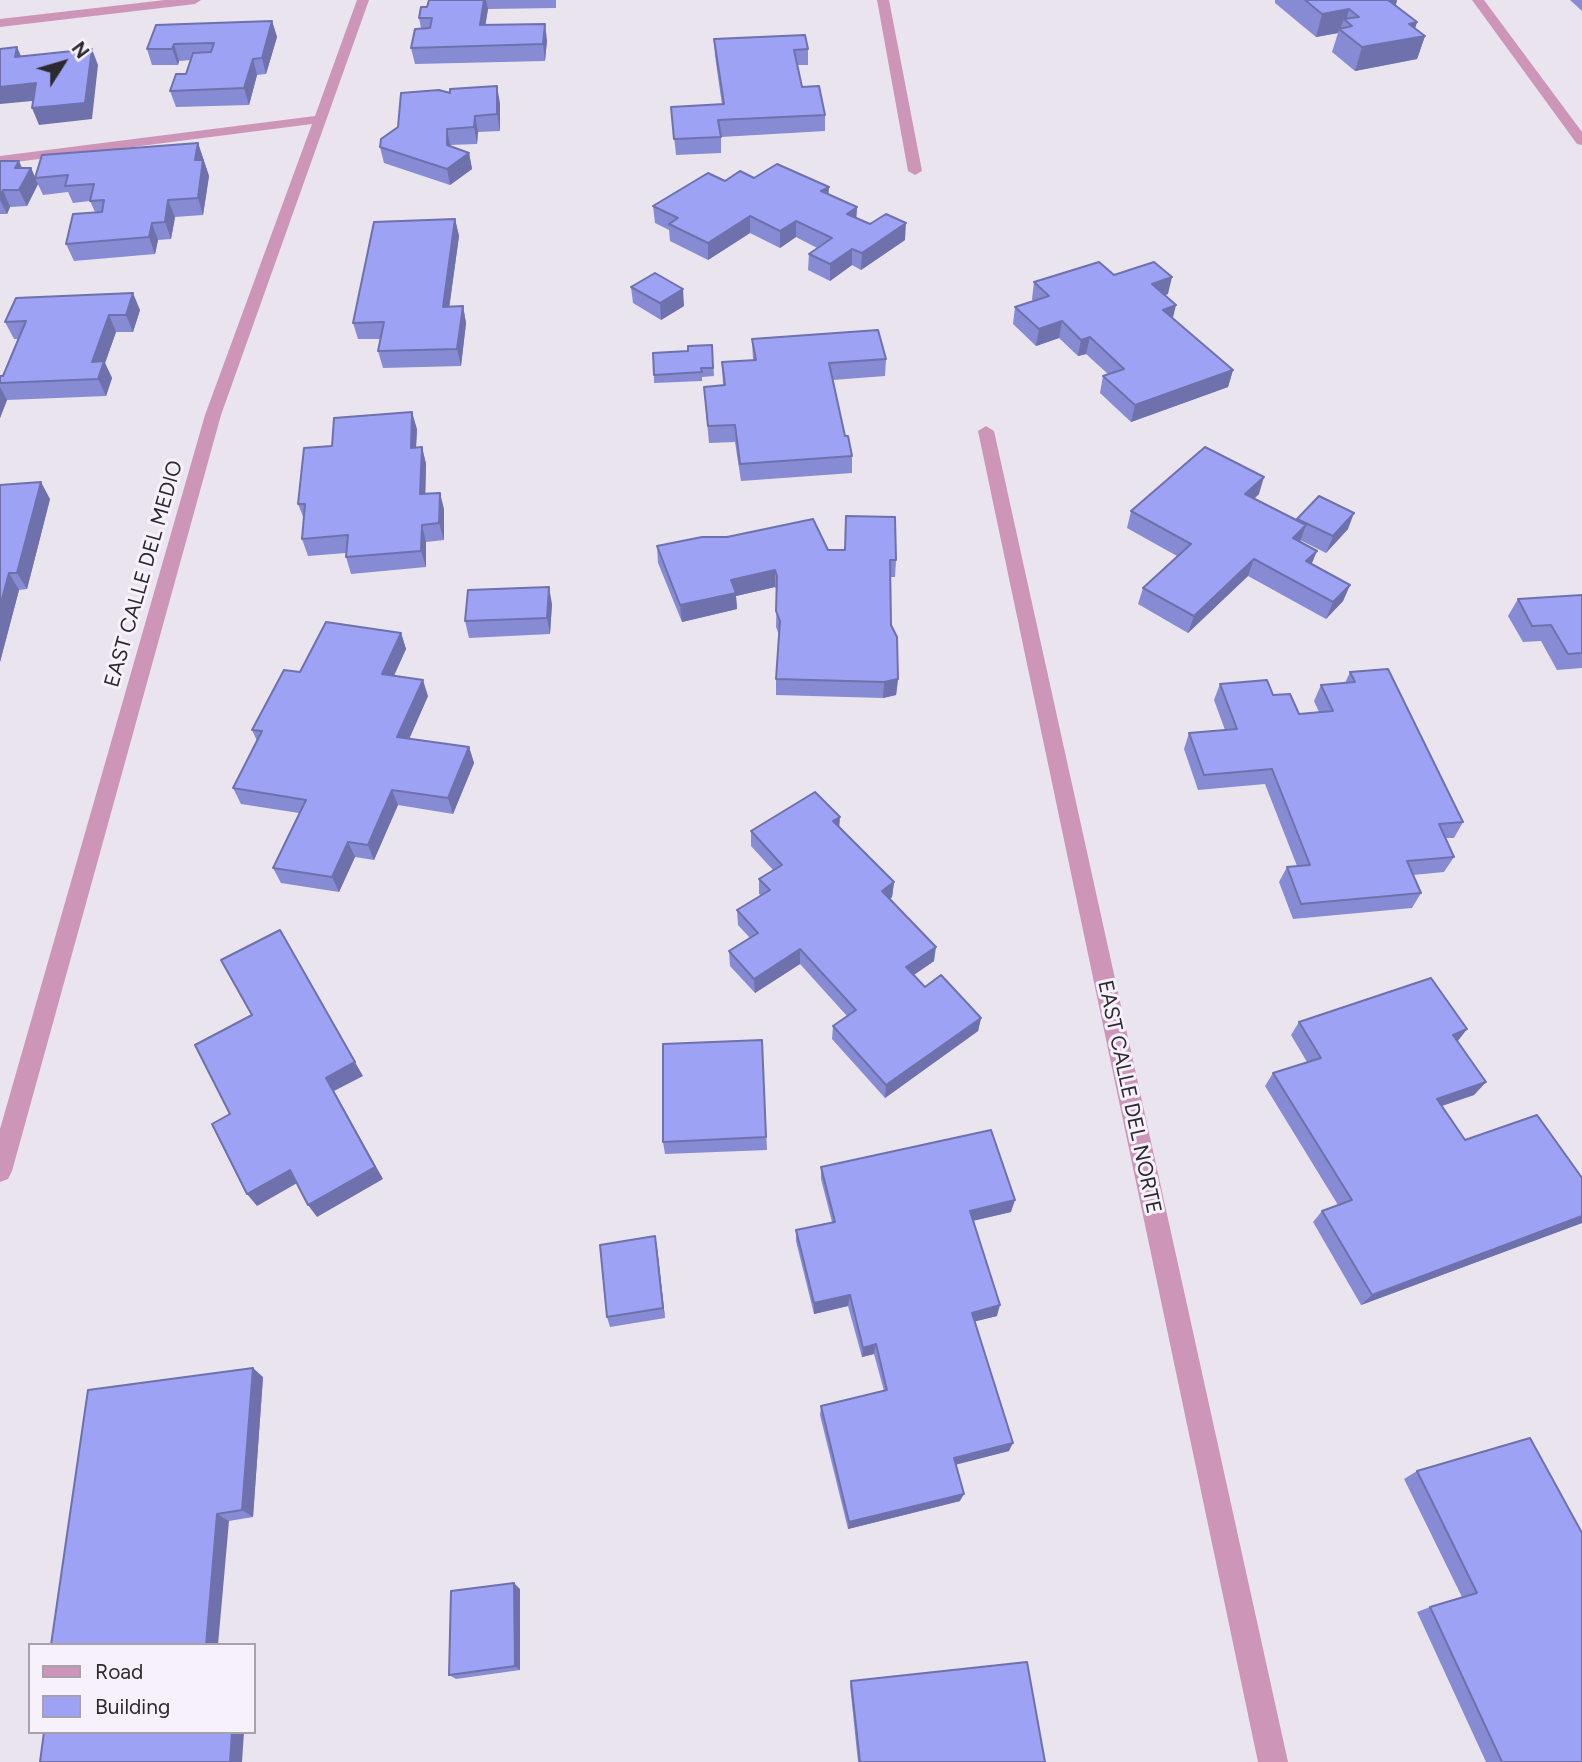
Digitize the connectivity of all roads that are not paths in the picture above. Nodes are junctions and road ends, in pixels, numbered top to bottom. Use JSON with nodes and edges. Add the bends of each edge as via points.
{"nodes":[{"id":1,"x":195,"y":0,"type":"edge"},
{"id":2,"x":363,"y":0,"type":"edge"},
{"id":3,"x":883,"y":0,"type":"edge"},
{"id":4,"x":1478,"y":0,"type":"edge"},
{"id":5,"x":102,"y":6,"type":"edge"},
{"id":6,"x":0,"y":23,"type":"edge"},
{"id":7,"x":320,"y":119,"type":"junction"},
{"id":8,"x":1582,"y":141,"type":"edge"},
{"id":9,"x":0,"y":160,"type":"edge"},
{"id":10,"x":915,"y":171,"type":"dead end"},
{"id":11,"x":986,"y":431,"type":"dead end"},
{"id":12,"x":0,"y":1171,"type":"edge"},
{"id":13,"x":1273,"y":1762,"type":"edge"}],
"edges":[{"from":1,"to":5,"type":"street"},
{"from":2,"to":7,"type":"street","name":"EAST CALLE DEL MEDIO"},
{"from":3,"to":10,"type":"street"},
{"from":4,"to":8,"type":"street"},
{"from":5,"to":6,"type":"street"},
{"from":7,"to":9,"type":"street"},
{"from":7,"to":12,"type":"street","name":"EAST CALLE DEL MEDIO","via":[[213,415]]},
{"from":11,"to":13,"type":"street","name":"EAST CALLE DEL NORTE"}]}
